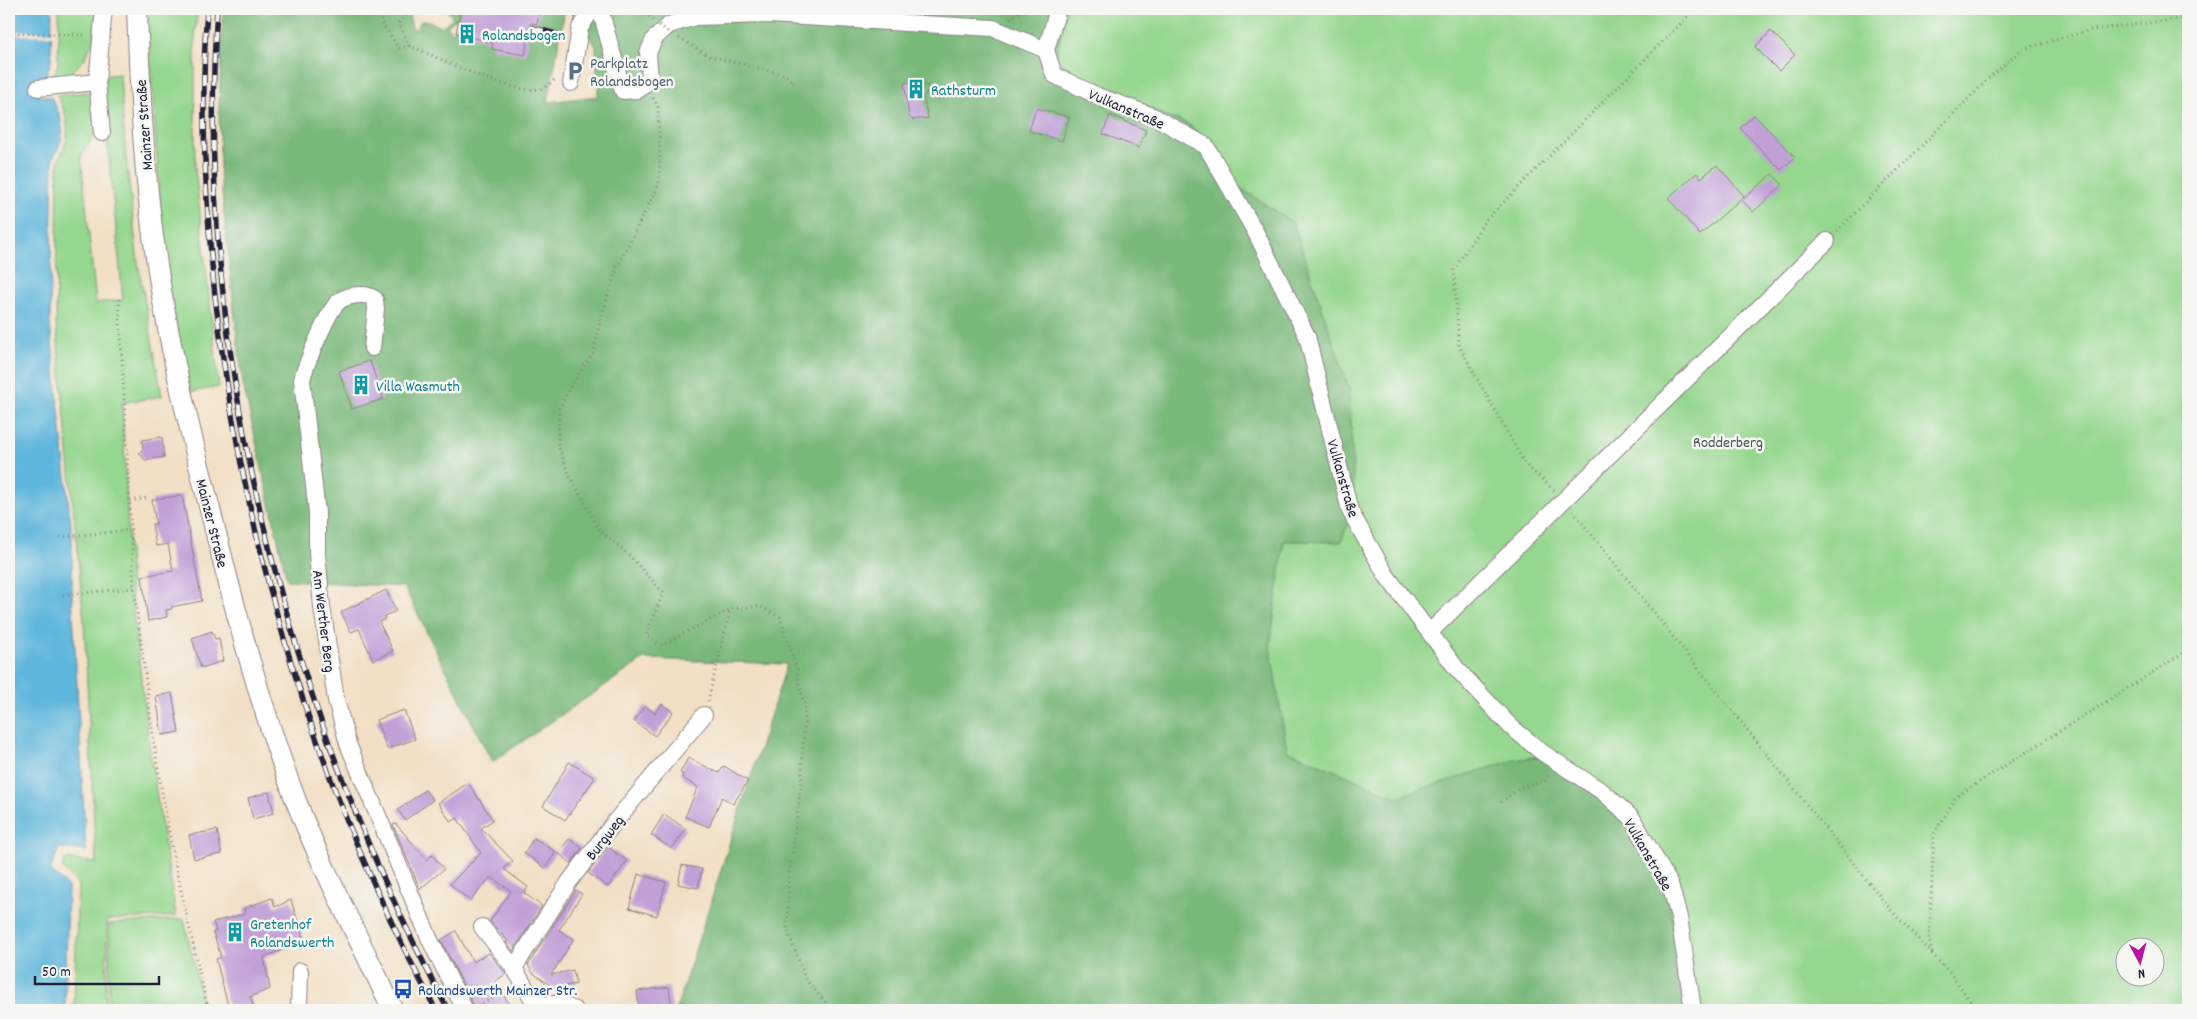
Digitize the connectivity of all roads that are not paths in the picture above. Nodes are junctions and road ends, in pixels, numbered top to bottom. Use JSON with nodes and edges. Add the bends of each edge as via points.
{"nodes":[{"id":1,"x":104,"y":9,"type":"edge"},
{"id":2,"x":137,"y":9,"type":"edge"},
{"id":3,"x":592,"y":9,"type":"edge"},
{"id":4,"x":600,"y":9,"type":"edge"},
{"id":5,"x":1058,"y":9,"type":"edge"},
{"id":6,"x":1046,"y":50,"type":"junction"},
{"id":7,"x":97,"y":82,"type":"junction"},
{"id":8,"x":572,"y":83,"type":"dead end"},
{"id":9,"x":38,"y":88,"type":"dead end"},
{"id":10,"x":102,"y":133,"type":"dead end"},
{"id":11,"x":1827,"y":241,"type":"road end"},
{"id":12,"x":372,"y":348,"type":"dead end"},
{"id":13,"x":1430,"y":632,"type":"junction"},
{"id":14,"x":704,"y":715,"type":"road end"},
{"id":15,"x":482,"y":926,"type":"dead end"},
{"id":16,"x":300,"y":970,"type":"dead end"},
{"id":17,"x":518,"y":974,"type":"junction"},
{"id":18,"x":535,"y":1008,"type":"edge"},
{"id":19,"x":299,"y":1010,"type":"edge"},
{"id":20,"x":393,"y":1010,"type":"edge"},
{"id":21,"x":465,"y":1010,"type":"edge"},
{"id":22,"x":575,"y":1010,"type":"edge"},
{"id":23,"x":1693,"y":1010,"type":"edge"}],
"edges":[{"from":1,"to":7,"type":"street"},
{"from":2,"to":20,"type":"main road","name":"Mainzer Straße","via":[[145,165],[157,264],[173,356],[234,608],[262,704],[296,802]]},
{"from":3,"to":8,"type":"street","via":[[580,28]]},
{"from":4,"to":6,"type":"street","via":[[623,90],[638,90],[650,80],[648,53],[654,38],[669,25],[695,17],[768,15],[993,28]]},
{"from":5,"to":6,"type":"street"},
{"from":6,"to":13,"type":"street","name":"Vulkanstraße","via":[[1054,75],[1098,96],[1153,116],[1206,146],[1255,232],[1307,336],[1350,511],[1386,575]]},
{"from":7,"to":9,"type":"street"},
{"from":7,"to":10,"type":"street"},
{"from":11,"to":13,"type":"street"},
{"from":12,"to":21,"type":"street","name":"Am Werther Berg","via":[[375,298],[368,295],[344,298],[332,310],[303,376],[302,393],[317,513],[322,608],[336,700],[348,744],[430,940]]},
{"from":13,"to":23,"type":"street","name":"Vulkanstraße","via":[[1457,669],[1510,726],[1603,792],[1632,818],[1670,884],[1679,917]]},
{"from":14,"to":17,"type":"street","name":"Burgweg","via":[[575,875]]},
{"from":15,"to":17,"type":"street"},
{"from":16,"to":19,"type":"street"},
{"from":17,"to":18,"type":"street"},
{"from":18,"to":22,"type":"street","via":[[560,1004]]}]}
